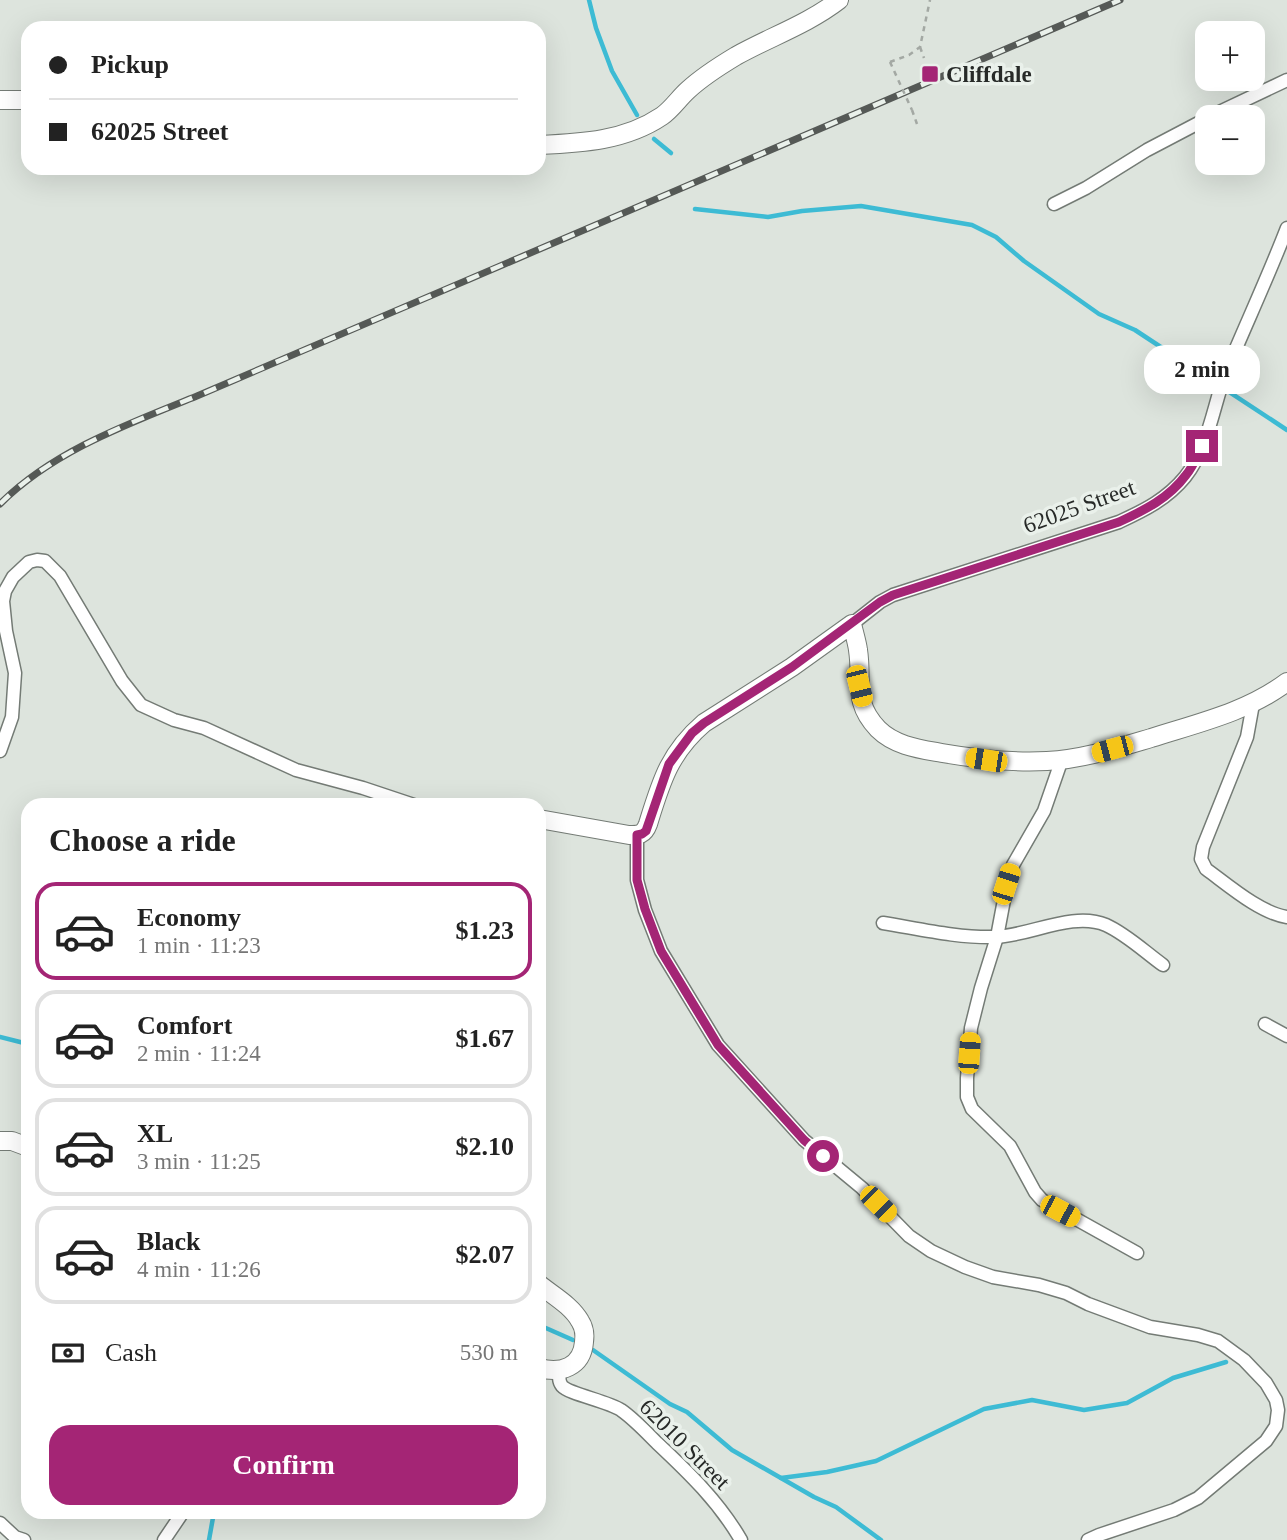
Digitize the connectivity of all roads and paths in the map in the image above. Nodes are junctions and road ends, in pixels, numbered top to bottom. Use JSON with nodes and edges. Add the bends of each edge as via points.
{"nodes":[{"id":1,"x":839,"y":0,"type":"edge"},
{"id":2,"x":930,"y":0,"type":"edge"},
{"id":3,"x":920,"y":47,"type":"junction"},
{"id":4,"x":924,"y":58,"type":"dead end"},
{"id":5,"x":1287,"y":80,"type":"edge"},
{"id":6,"x":0,"y":100,"type":"edge"},
{"id":7,"x":21,"y":100,"type":"edge"},
{"id":8,"x":1235,"y":105,"type":"edge"},
{"id":9,"x":917,"y":124,"type":"dead end"},
{"id":10,"x":1195,"y":125,"type":"edge"},
{"id":11,"x":546,"y":145,"type":"edge"},
{"id":12,"x":1054,"y":204,"type":"dead end"},
{"id":13,"x":1287,"y":228,"type":"edge"},
{"id":14,"x":852,"y":624,"type":"junction"},
{"id":15,"x":1287,"y":682,"type":"edge"},
{"id":16,"x":1253,"y":704,"type":"junction"},
{"id":17,"x":0,"y":751,"type":"edge"},
{"id":18,"x":1062,"y":760,"type":"junction"},
{"id":19,"x":393,"y":798,"type":"edge"},
{"id":20,"x":546,"y":820,"type":"edge"},
{"id":21,"x":637,"y":835,"type":"junction"},
{"id":22,"x":1287,"y":917,"type":"edge"},
{"id":23,"x":883,"y":923,"type":"dead end"},
{"id":24,"x":997,"y":937,"type":"junction"},
{"id":25,"x":1163,"y":965,"type":"dead end"},
{"id":26,"x":1265,"y":1024,"type":"dead end"},
{"id":27,"x":1287,"y":1036,"type":"edge"},
{"id":28,"x":0,"y":1140,"type":"edge"},
{"id":29,"x":21,"y":1144,"type":"edge"},
{"id":30,"x":1137,"y":1253,"type":"dead end"},
{"id":31,"x":546,"y":1289,"type":"edge"},
{"id":32,"x":546,"y":1369,"type":"edge"},
{"id":33,"x":560,"y":1370,"type":"junction"},
{"id":34,"x":178,"y":1519,"type":"edge"},
{"id":35,"x":0,"y":1523,"type":"edge"},
{"id":36,"x":24,"y":1540,"type":"edge"},
{"id":37,"x":164,"y":1540,"type":"edge"},
{"id":38,"x":741,"y":1540,"type":"edge"},
{"id":39,"x":1088,"y":1540,"type":"edge"}],
"edges":[{"from":1,"to":11,"type":"street","via":[[734,57],[689,88],[663,115],[637,130],[610,139]]},
{"from":2,"to":3,"type":"path"},
{"from":3,"to":4,"type":"path"},
{"from":3,"to":9,"type":"path","bridge":true,"via":[[890,62]]},
{"from":5,"to":8,"type":"street"},
{"from":6,"to":7,"type":"street"},
{"from":10,"to":12,"type":"street"},
{"from":13,"to":14,"type":"street","name":"62025 Street","via":[[1226,374],[1202,446],[1187,474],[1169,494],[1119,522],[893,595]]},
{"from":14,"to":18,"type":"street","via":[[865,714],[880,732],[915,748],[986,760]]},
{"from":14,"to":21,"type":"street","name":"62025 Street","via":[[692,733],[669,764],[646,831]]},
{"from":15,"to":16,"type":"street"},
{"from":16,"to":18,"type":"street","via":[[1126,745]]},
{"from":16,"to":22,"type":"street","via":[[1247,737],[1201,859],[1206,869],[1263,910]]},
{"from":17,"to":19,"type":"street","via":[[12,717],[15,673],[3,601],[13,577],[37,560],[45,561],[60,576],[141,705],[296,770]]},
{"from":18,"to":24,"type":"street","via":[[1044,811],[1006,884]]},
{"from":20,"to":21,"type":"street"},
{"from":21,"to":39,"type":"street","via":[[637,880],[661,951],[718,1045],[804,1140],[862,1188],[909,1236],[984,1274],[1066,1293],[1150,1327],[1218,1341],[1266,1382],[1278,1410],[1276,1426],[1266,1441],[1198,1498]]},
{"from":23,"to":24,"type":"street"},
{"from":24,"to":25,"type":"street","via":[[1086,920],[1123,935]]},
{"from":24,"to":30,"type":"street","via":[[971,1028],[967,1078],[972,1109],[1010,1146],[1042,1200]]},
{"from":26,"to":27,"type":"street"},
{"from":28,"to":29,"type":"street"},
{"from":31,"to":33,"type":"street","via":[[581,1322],[585,1336],[578,1360]]},
{"from":32,"to":33,"type":"street"},
{"from":33,"to":38,"type":"street","name":"62010 Street","via":[[561,1385],[568,1390],[608,1403],[635,1422],[705,1488]]},
{"from":34,"to":37,"type":"street"},
{"from":35,"to":36,"type":"street"}]}
